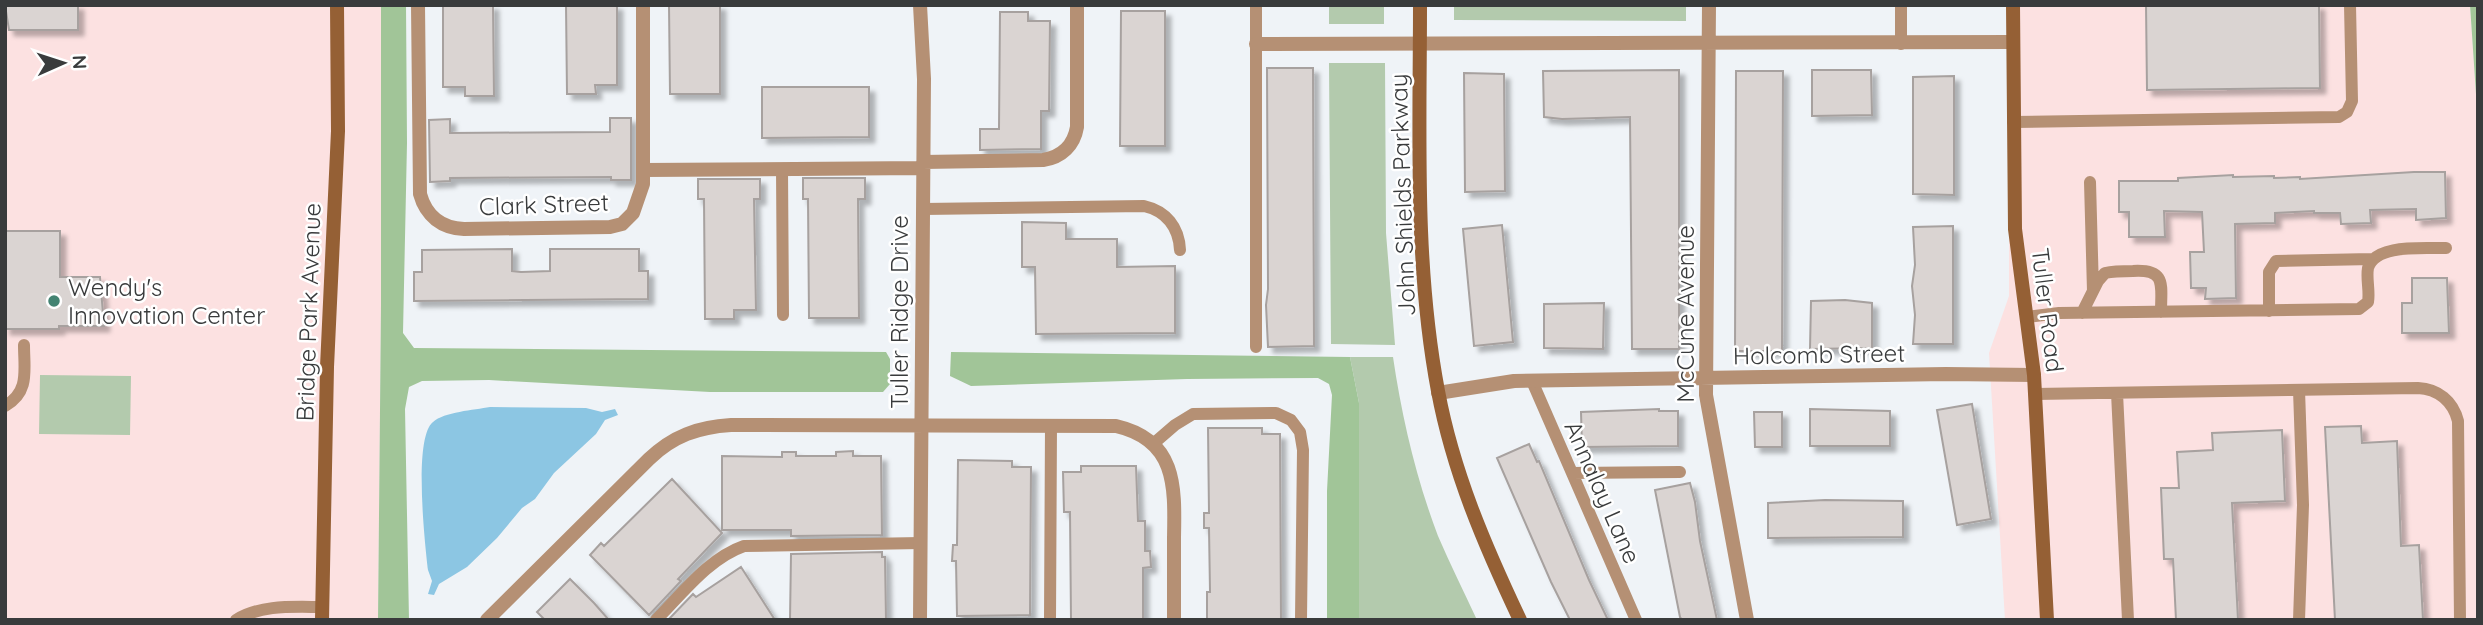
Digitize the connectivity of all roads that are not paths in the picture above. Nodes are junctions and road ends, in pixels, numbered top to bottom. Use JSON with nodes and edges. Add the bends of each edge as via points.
{"nodes":[{"id":1,"x":337,"y":5,"type":"edge"},
{"id":2,"x":418,"y":5,"type":"edge"},
{"id":3,"x":643,"y":5,"type":"edge"},
{"id":4,"x":920,"y":5,"type":"edge"},
{"id":5,"x":1077,"y":5,"type":"edge"},
{"id":6,"x":1256,"y":5,"type":"edge"},
{"id":7,"x":1420,"y":5,"type":"edge"},
{"id":8,"x":1709,"y":5,"type":"edge"},
{"id":9,"x":1901,"y":5,"type":"edge"},
{"id":10,"x":2013,"y":5,"type":"edge"},
{"id":11,"x":2350,"y":5,"type":"edge"},
{"id":12,"x":2013,"y":42,"type":"junction"},
{"id":13,"x":1256,"y":44,"type":"junction"},
{"id":14,"x":1420,"y":44,"type":"junction"},
{"id":15,"x":1709,"y":44,"type":"junction"},
{"id":16,"x":1901,"y":44,"type":"junction"},
{"id":17,"x":2013,"y":122,"type":"junction"},
{"id":18,"x":923,"y":165,"type":"junction"},
{"id":19,"x":782,"y":169,"type":"junction"},
{"id":20,"x":644,"y":170,"type":"junction"},
{"id":21,"x":2090,"y":183,"type":"dead end"},
{"id":22,"x":923,"y":209,"type":"junction"},
{"id":23,"x":2446,"y":248,"type":"dead end"},
{"id":24,"x":1181,"y":250,"type":"dead end"},
{"id":25,"x":2372,"y":259,"type":"junction"},
{"id":26,"x":2093,"y":291,"type":"junction"},
{"id":27,"x":2269,"y":311,"type":"junction"},
{"id":28,"x":2161,"y":312,"type":"junction"},
{"id":29,"x":2082,"y":313,"type":"junction"},
{"id":30,"x":783,"y":315,"type":"dead end"},
{"id":31,"x":2026,"y":317,"type":"junction"},
{"id":32,"x":24,"y":345,"type":"dead end"},
{"id":33,"x":1256,"y":347,"type":"dead end"},
{"id":34,"x":2034,"y":375,"type":"junction"},
{"id":35,"x":1705,"y":379,"type":"junction"},
{"id":36,"x":1532,"y":381,"type":"junction"},
{"id":37,"x":2299,"y":390,"type":"junction"},
{"id":38,"x":1438,"y":393,"type":"junction"},
{"id":39,"x":2117,"y":393,"type":"junction"},
{"id":40,"x":2035,"y":394,"type":"junction"},
{"id":41,"x":5,"y":405,"type":"edge"},
{"id":42,"x":921,"y":425,"type":"junction"},
{"id":43,"x":1051,"y":425,"type":"junction"},
{"id":44,"x":1153,"y":444,"type":"junction"},
{"id":45,"x":1680,"y":472,"type":"dead end"},
{"id":46,"x":1572,"y":473,"type":"junction"},
{"id":47,"x":920,"y":543,"type":"junction"},
{"id":48,"x":323,"y":613,"type":"edge"},
{"id":49,"x":236,"y":620,"type":"edge"},
{"id":50,"x":487,"y":620,"type":"edge"},
{"id":51,"x":656,"y":620,"type":"edge"},
{"id":52,"x":920,"y":620,"type":"edge"},
{"id":53,"x":1050,"y":620,"type":"edge"},
{"id":54,"x":1174,"y":620,"type":"edge"},
{"id":55,"x":1301,"y":620,"type":"edge"},
{"id":56,"x":1520,"y":620,"type":"edge"},
{"id":57,"x":1636,"y":620,"type":"edge"},
{"id":58,"x":1747,"y":620,"type":"edge"},
{"id":59,"x":2047,"y":620,"type":"edge"},
{"id":60,"x":2128,"y":620,"type":"edge"},
{"id":61,"x":2300,"y":620,"type":"edge"},
{"id":62,"x":2460,"y":620,"type":"edge"}],
"edges":[{"from":1,"to":48,"type":"street","name":"Bridge Park Avenue","via":[[338,131],[327,367]]},
{"from":2,"to":20,"type":"street","name":"Clark Street","via":[[419,187],[421,200],[438,221],[450,227],[610,227],[622,224],[633,213]]},
{"from":3,"to":20,"type":"street","name":"Clark Street"},
{"from":4,"to":18,"type":"street","name":"Tuller Ridge Drive"},
{"from":5,"to":18,"type":"street","via":[[1077,127],[1068,148],[1043,160]]},
{"from":6,"to":13,"type":"lane"},
{"from":7,"to":14,"type":"street","name":"John Shields Parkway"},
{"from":8,"to":15,"type":"street","name":"McCune Avenue"},
{"from":9,"to":16,"type":"lane"},
{"from":10,"to":12,"type":"street","name":"Tuller Road"},
{"from":11,"to":17,"type":"lane","via":[[2352,101],[2339,117]]},
{"from":12,"to":16,"type":"street"},
{"from":12,"to":17,"type":"street","name":"Tuller Road"},
{"from":13,"to":14,"type":"street"},
{"from":13,"to":33,"type":"lane"},
{"from":14,"to":15,"type":"street"},
{"from":14,"to":38,"type":"street","name":"John Shields Parkway","via":[[1423,263]]},
{"from":15,"to":16,"type":"street"},
{"from":15,"to":35,"type":"street","name":"McCune Avenue"},
{"from":17,"to":31,"type":"street","name":"Tuller Road","via":[[2015,229]]},
{"from":18,"to":19,"type":"street"},
{"from":18,"to":22,"type":"street","name":"Tuller Ridge Drive"},
{"from":19,"to":20,"type":"street"},
{"from":19,"to":30,"type":"lane"},
{"from":21,"to":26,"type":"lane"},
{"from":22,"to":24,"type":"lane","via":[[1144,206],[1168,219]]},
{"from":22,"to":42,"type":"street","name":"Tuller Ridge Drive"},
{"from":23,"to":25,"type":"lane","via":[[2389,250]]},
{"from":25,"to":27,"type":"lane","via":[[2369,298],[2362,308]]},
{"from":25,"to":27,"type":"lane","via":[[2276,261],[2269,272]]},
{"from":26,"to":28,"type":"lane","via":[[2105,273],[2151,271],[2161,283]]},
{"from":26,"to":29,"type":"lane"},
{"from":27,"to":28,"type":"lane"},
{"from":28,"to":29,"type":"lane"},
{"from":29,"to":31,"type":"lane"},
{"from":31,"to":34,"type":"street","name":"Tuller Road"},
{"from":32,"to":41,"type":"lane","via":[[22,390]]},
{"from":34,"to":35,"type":"street","name":"Holcomb Street"},
{"from":34,"to":40,"type":"street","name":"Tuller Road"},
{"from":35,"to":36,"type":"street","name":"Holcomb Street"},
{"from":35,"to":58,"type":"street","name":"McCune Avenue","via":[[1708,417]]},
{"from":36,"to":38,"type":"street","name":"Holcomb Street"},
{"from":36,"to":46,"type":"lane","name":"Annalay Lane"},
{"from":37,"to":39,"type":"lane"},
{"from":37,"to":61,"type":"lane"},
{"from":37,"to":62,"type":"lane","via":[[2424,388],[2450,404],[2459,427]]},
{"from":38,"to":56,"type":"street","name":"John Shields Parkway","via":[[1466,497]]},
{"from":39,"to":40,"type":"lane"},
{"from":39,"to":60,"type":"lane"},
{"from":40,"to":59,"type":"street","name":"Tuller Road"},
{"from":42,"to":43,"type":"street"},
{"from":42,"to":47,"type":"street","name":"Tuller Ridge Drive"},
{"from":42,"to":50,"type":"street","via":[[731,425],[681,436],[657,452]]},
{"from":43,"to":44,"type":"street","via":[[1116,426]]},
{"from":43,"to":53,"type":"lane"},
{"from":44,"to":54,"type":"street","via":[[1169,468],[1175,491]]},
{"from":44,"to":55,"type":"lane","via":[[1193,414],[1276,413],[1291,420],[1300,432],[1303,450]]},
{"from":45,"to":46,"type":"lane"},
{"from":46,"to":57,"type":"lane","name":"Annalay Lane"},
{"from":47,"to":51,"type":"lane","via":[[744,547],[710,566]]},
{"from":47,"to":52,"type":"street","name":"Tuller Ridge Drive"},
{"from":48,"to":49,"type":"lane","via":[[262,610]]}]}
